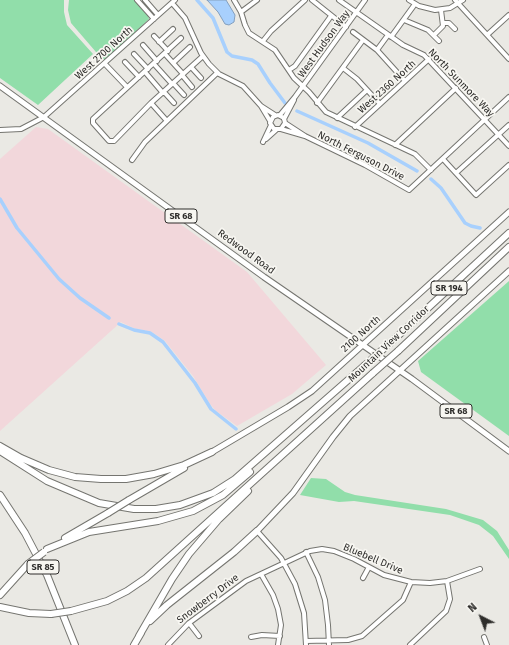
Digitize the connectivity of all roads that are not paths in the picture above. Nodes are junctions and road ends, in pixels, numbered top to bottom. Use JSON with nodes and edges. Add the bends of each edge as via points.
{"nodes":[{"id":1,"x":138,"y":0,"type":"edge"},
{"id":2,"x":145,"y":0,"type":"edge"},
{"id":3,"x":234,"y":0,"type":"edge"},
{"id":4,"x":257,"y":0,"type":"edge"},
{"id":5,"x":305,"y":0,"type":"edge"},
{"id":6,"x":312,"y":0,"type":"edge"},
{"id":7,"x":339,"y":0,"type":"edge"},
{"id":8,"x":366,"y":0,"type":"edge"},
{"id":9,"x":409,"y":0,"type":"edge"},
{"id":10,"x":463,"y":0,"type":"edge"},
{"id":11,"x":174,"y":2,"type":"edge"},
{"id":12,"x":456,"y":2,"type":"edge"},
{"id":13,"x":415,"y":4,"type":"junction"},
{"id":14,"x":441,"y":10,"type":"junction"},
{"id":15,"x":241,"y":12,"type":"junction"},
{"id":16,"x":356,"y":12,"type":"junction"},
{"id":17,"x":158,"y":15,"type":"junction"},
{"id":18,"x":509,"y":15,"type":"edge"},
{"id":19,"x":331,"y":16,"type":"junction"},
{"id":20,"x":154,"y":19,"type":"junction"},
{"id":21,"x":404,"y":20,"type":"junction"},
{"id":22,"x":443,"y":23,"type":"junction"},
{"id":23,"x":346,"y":27,"type":"junction"},
{"id":24,"x":173,"y":29,"type":"dead end"},
{"id":25,"x":455,"y":29,"type":"dead end"},
{"id":26,"x":353,"y":32,"type":"dead end"},
{"id":27,"x":434,"y":35,"type":"junction"},
{"id":28,"x":487,"y":35,"type":"junction"},
{"id":29,"x":154,"y":36,"type":"dead end"},
{"id":30,"x":390,"y":36,"type":"junction"},
{"id":31,"x":181,"y":38,"type":"dead end"},
{"id":32,"x":363,"y":40,"type":"junction"},
{"id":33,"x":263,"y":41,"type":"junction"},
{"id":34,"x":439,"y":41,"type":"dead end"},
{"id":35,"x":159,"y":42,"type":"junction"},
{"id":36,"x":143,"y":46,"type":"dead end"},
{"id":37,"x":190,"y":47,"type":"dead end"},
{"id":38,"x":377,"y":50,"type":"junction"},
{"id":39,"x":166,"y":52,"type":"junction"},
{"id":40,"x":134,"y":54,"type":"dead end"},
{"id":41,"x":203,"y":56,"type":"junction"},
{"id":42,"x":429,"y":59,"type":"junction"},
{"id":43,"x":509,"y":59,"type":"edge"},
{"id":44,"x":125,"y":62,"type":"dead end"},
{"id":45,"x":155,"y":62,"type":"junction"},
{"id":46,"x":173,"y":63,"type":"junction"},
{"id":47,"x":105,"y":64,"type":"junction"},
{"id":48,"x":191,"y":67,"type":"junction"},
{"id":49,"x":343,"y":68,"type":"junction"},
{"id":50,"x":289,"y":70,"type":"junction"},
{"id":51,"x":146,"y":71,"type":"junction"},
{"id":52,"x":217,"y":73,"type":"junction"},
{"id":53,"x":183,"y":75,"type":"junction"},
{"id":54,"x":139,"y":77,"type":"junction"},
{"id":55,"x":202,"y":78,"type":"dead end"},
{"id":56,"x":405,"y":81,"type":"junction"},
{"id":57,"x":173,"y":84,"type":"junction"},
{"id":58,"x":0,"y":86,"type":"edge"},
{"id":59,"x":303,"y":86,"type":"junction"},
{"id":60,"x":127,"y":87,"type":"junction"},
{"id":61,"x":192,"y":87,"type":"dead end"},
{"id":62,"x":456,"y":88,"type":"junction"},
{"id":63,"x":368,"y":90,"type":"junction"},
{"id":64,"x":164,"y":92,"type":"junction"},
{"id":65,"x":184,"y":95,"type":"dead end"},
{"id":66,"x":509,"y":97,"type":"edge"},
{"id":67,"x":295,"y":98,"type":"junction"},
{"id":68,"x":151,"y":103,"type":"junction"},
{"id":69,"x":174,"y":103,"type":"dead end"},
{"id":70,"x":317,"y":103,"type":"junction"},
{"id":71,"x":380,"y":104,"type":"junction"},
{"id":72,"x":261,"y":106,"type":"junction"},
{"id":73,"x":278,"y":115,"type":"junction"},
{"id":74,"x":44,"y":117,"type":"junction"},
{"id":75,"x":337,"y":118,"type":"junction"},
{"id":76,"x":485,"y":120,"type":"junction"},
{"id":77,"x":167,"y":121,"type":"junction"},
{"id":78,"x":285,"y":121,"type":"junction"},
{"id":79,"x":271,"y":123,"type":"junction"},
{"id":80,"x":509,"y":125,"type":"edge"},
{"id":81,"x":356,"y":127,"type":"junction"},
{"id":82,"x":279,"y":129,"type":"junction"},
{"id":83,"x":0,"y":130,"type":"edge"},
{"id":84,"x":498,"y":134,"type":"junction"},
{"id":85,"x":305,"y":136,"type":"junction"},
{"id":86,"x":395,"y":145,"type":"junction"},
{"id":87,"x":509,"y":146,"type":"edge"},
{"id":88,"x":443,"y":159,"type":"junction"},
{"id":89,"x":132,"y":160,"type":"dead end"},
{"id":90,"x":509,"y":165,"type":"edge"},
{"id":91,"x":432,"y":170,"type":"junction"},
{"id":92,"x":456,"y":173,"type":"junction"},
{"id":93,"x":509,"y":212,"type":"edge"},
{"id":94,"x":509,"y":233,"type":"edge"},
{"id":95,"x":509,"y":247,"type":"edge"},
{"id":96,"x":509,"y":271,"type":"edge"},
{"id":97,"x":363,"y":344,"type":"junction"},
{"id":98,"x":400,"y":371,"type":"junction"},
{"id":99,"x":318,"y":408,"type":"junction"},
{"id":100,"x":317,"y":423,"type":"junction"},
{"id":101,"x":0,"y":446,"type":"edge"},
{"id":102,"x":0,"y":451,"type":"edge"},
{"id":103,"x":509,"y":451,"type":"edge"},
{"id":104,"x":212,"y":452,"type":"junction"},
{"id":105,"x":0,"y":495,"type":"edge"},
{"id":106,"x":257,"y":532,"type":"junction"},
{"id":107,"x":45,"y":551,"type":"junction"},
{"id":108,"x":306,"y":552,"type":"junction"},
{"id":109,"x":285,"y":564,"type":"junction"},
{"id":110,"x":369,"y":567,"type":"junction"},
{"id":111,"x":480,"y":569,"type":"dead end"},
{"id":112,"x":261,"y":574,"type":"junction"},
{"id":113,"x":363,"y":578,"type":"dead end"},
{"id":114,"x":447,"y":580,"type":"junction"},
{"id":115,"x":411,"y":582,"type":"junction"},
{"id":116,"x":0,"y":595,"type":"edge"},
{"id":117,"x":0,"y":607,"type":"edge"},
{"id":118,"x":189,"y":623,"type":"junction"},
{"id":119,"x":139,"y":636,"type":"junction"},
{"id":120,"x":199,"y":636,"type":"dead end"},
{"id":121,"x":280,"y":636,"type":"junction"},
{"id":122,"x":251,"y":637,"type":"dead end"},
{"id":123,"x":484,"y":638,"type":"dead end"},
{"id":124,"x":306,"y":643,"type":"edge"},
{"id":125,"x":329,"y":643,"type":"edge"},
{"id":126,"x":75,"y":645,"type":"edge"},
{"id":127,"x":134,"y":645,"type":"edge"},
{"id":128,"x":168,"y":645,"type":"edge"},
{"id":129,"x":278,"y":645,"type":"edge"},
{"id":130,"x":410,"y":645,"type":"edge"},
{"id":131,"x":487,"y":645,"type":"edge"}],
"edges":[{"from":1,"to":20,"type":"street"},
{"from":2,"to":17,"type":"street"},
{"from":3,"to":15,"type":"street"},
{"from":4,"to":15,"type":"street"},
{"from":5,"to":33,"type":"street"},
{"from":6,"to":19,"type":"street"},
{"from":7,"to":16,"type":"street","name":"North Sunmore Way"},
{"from":8,"to":16,"type":"street","name":"West Hudson Way"},
{"from":9,"to":13,"type":"street"},
{"from":10,"to":12,"type":"street"},
{"from":11,"to":17,"type":"street","name":"West 2700 North"},
{"from":11,"to":41,"type":"street","via":[[185,18]]},
{"from":12,"to":14,"type":"street"},
{"from":12,"to":28,"type":"street"},
{"from":13,"to":14,"type":"street","via":[[431,10]]},
{"from":13,"to":21,"type":"street"},
{"from":14,"to":22,"type":"street"},
{"from":15,"to":33,"type":"street","via":[[249,33]]},
{"from":16,"to":23,"type":"street","name":"West Hudson Way"},
{"from":16,"to":30,"type":"street","name":"North Sunmore Way"},
{"from":17,"to":20,"type":"street","name":"West 2700 North"},
{"from":18,"to":28,"type":"street"},
{"from":19,"to":23,"type":"street"},
{"from":19,"to":50,"type":"street","via":[[295,66]]},
{"from":20,"to":47,"type":"street","name":"West 2700 North"},
{"from":21,"to":27,"type":"street"},
{"from":21,"to":30,"type":"street"},
{"from":22,"to":25,"type":"street","via":[[449,23]]},
{"from":22,"to":27,"type":"street"},
{"from":23,"to":59,"type":"street","name":"West Hudson Way"},
{"from":24,"to":35,"type":"street"},
{"from":26,"to":32,"type":"street"},
{"from":27,"to":34,"type":"street"},
{"from":28,"to":43,"type":"street"},
{"from":29,"to":35,"type":"street"},
{"from":30,"to":38,"type":"street"},
{"from":30,"to":42,"type":"street","name":"North Sunmore Way"},
{"from":31,"to":39,"type":"street"},
{"from":32,"to":38,"type":"street"},
{"from":32,"to":49,"type":"street"},
{"from":33,"to":50,"type":"street","via":[[278,53]]},
{"from":35,"to":39,"type":"street"},
{"from":36,"to":45,"type":"street"},
{"from":37,"to":46,"type":"street"},
{"from":38,"to":56,"type":"street"},
{"from":39,"to":45,"type":"street"},
{"from":39,"to":46,"type":"street"},
{"from":40,"to":51,"type":"street"},
{"from":41,"to":48,"type":"street"},
{"from":41,"to":52,"type":"street"},
{"from":42,"to":56,"type":"street","name":"West 2360 North"},
{"from":42,"to":62,"type":"street","name":"North Sunmore Way"},
{"from":44,"to":54,"type":"street"},
{"from":45,"to":51,"type":"street"},
{"from":45,"to":57,"type":"street"},
{"from":46,"to":53,"type":"street"},
{"from":47,"to":60,"type":"street"},
{"from":47,"to":74,"type":"street","name":"West 2700 North"},
{"from":48,"to":53,"type":"street"},
{"from":48,"to":55,"type":"street"},
{"from":49,"to":63,"type":"street"},
{"from":49,"to":70,"type":"street"},
{"from":50,"to":59,"type":"street"},
{"from":51,"to":54,"type":"street"},
{"from":51,"to":64,"type":"street"},
{"from":52,"to":72,"type":"street","via":[[243,86]]},
{"from":52,"to":77,"type":"street"},
{"from":53,"to":57,"type":"street"},
{"from":53,"to":61,"type":"street"},
{"from":54,"to":60,"type":"street"},
{"from":56,"to":71,"type":"street","name":"West 2360 North"},
{"from":57,"to":64,"type":"street"},
{"from":57,"to":65,"type":"street"},
{"from":58,"to":74,"type":"main road","name":"Redwood Road","number":"SR 68"},
{"from":59,"to":67,"type":"street","name":"West Hudson Way"},
{"from":59,"to":70,"type":"street"},
{"from":60,"to":68,"type":"street","via":[[93,120],[93,124],[109,141],[114,141]]},
{"from":62,"to":76,"type":"street","name":"North Sunmore Way"},
{"from":62,"to":86,"type":"street"},
{"from":63,"to":71,"type":"street"},
{"from":63,"to":75,"type":"street"},
{"from":64,"to":68,"type":"street"},
{"from":64,"to":69,"type":"street"},
{"from":66,"to":76,"type":"street"},
{"from":67,"to":73,"type":"street","name":"West Hudson Way"},
{"from":67,"to":78,"type":"street","name":"West Hudson Way"},
{"from":68,"to":77,"type":"street"},
{"from":70,"to":75,"type":"street"},
{"from":71,"to":81,"type":"street","name":"West 2360 North"},
{"from":72,"to":73,"type":"street"},
{"from":72,"to":79,"type":"street"},
{"from":73,"to":78,"type":"street","name":"North Ferguson Drive"},
{"from":73,"to":79,"type":"street","name":"West Hudson Way"},
{"from":74,"to":83,"type":"street","name":"West 2700 North","via":[[21,129]]},
{"from":74,"to":97,"type":"main road","name":"Redwood Road","number":"SR 68","via":[[264,277]]},
{"from":75,"to":81,"type":"street"},
{"from":76,"to":84,"type":"street","name":"North Sunmore Way"},
{"from":76,"to":88,"type":"street"},
{"from":77,"to":89,"type":"street","via":[[145,142]]},
{"from":78,"to":82,"type":"street","name":"West Hudson Way"},
{"from":78,"to":85,"type":"street","name":"North Ferguson Drive"},
{"from":79,"to":82,"type":"street"},
{"from":79,"to":82,"type":"street","name":"West Hudson Way","via":[[263,142]]},
{"from":80,"to":84,"type":"street"},
{"from":81,"to":86,"type":"street"},
{"from":82,"to":85,"type":"street","name":"North Ferguson Drive"},
{"from":84,"to":87,"type":"street","name":"North Sunmore Way"},
{"from":84,"to":92,"type":"street"},
{"from":85,"to":91,"type":"street","name":"North Ferguson Drive","via":[[409,190]]},
{"from":86,"to":91,"type":"street","via":[[417,155]]},
{"from":88,"to":91,"type":"street"},
{"from":88,"to":92,"type":"street"},
{"from":90,"to":92,"type":"street","via":[[476,195]]},
{"from":93,"to":97,"type":"main road","name":"2100 North"},
{"from":94,"to":99,"type":"highway","name":"Mountain View Corridor","number":"SR 194","bridge":true},
{"from":95,"to":100,"type":"highway","name":"Mountain View Corridor","number":"SR 194","bridge":true},
{"from":96,"to":98,"type":"main road"},
{"from":97,"to":98,"type":"main road","name":"Redwood Road","number":"SR 68"},
{"from":97,"to":104,"type":"main road","name":"2100 North","via":[[304,397]]},
{"from":98,"to":103,"type":"main road","name":"Redwood Road","number":"SR 68"},
{"from":98,"to":106,"type":"main road","via":[[345,422],[293,493]]},
{"from":99,"to":102,"type":"highway","via":[[228,484],[197,500],[164,508],[127,509],[93,501],[47,481]]},
{"from":99,"to":107,"type":"highway","via":[[237,485],[208,504],[167,519],[89,532]]},
{"from":100,"to":117,"type":"highway","bridge":true,"via":[[140,583],[107,601],[71,611],[51,614],[29,613]]},
{"from":100,"to":119,"type":"highway","via":[[202,538],[177,571]]},
{"from":101,"to":104,"type":"highway","via":[[49,470],[75,477],[101,479],[126,479],[154,474],[184,465]]},
{"from":104,"to":107,"type":"highway","bridge":true},
{"from":105,"to":126,"type":"highway","number":"SR 85","via":[[25,533],[47,575]]},
{"from":106,"to":109,"type":"street"},
{"from":106,"to":119,"type":"highway","via":[[161,610]]},
{"from":107,"to":116,"type":"highway","bridge":true,"via":[[28,564]]},
{"from":108,"to":109,"type":"street","name":"Bluebell Drive"},
{"from":108,"to":110,"type":"street","name":"Bluebell Drive","via":[[330,550]]},
{"from":108,"to":125,"type":"street","via":[[323,592],[328,616]]},
{"from":109,"to":112,"type":"street","name":"Snowberry Drive"},
{"from":109,"to":124,"type":"street","via":[[300,599]]},
{"from":110,"to":113,"type":"street"},
{"from":110,"to":115,"type":"street","name":"Bluebell Drive","via":[[391,577]]},
{"from":111,"to":114,"type":"street","name":"Bluebell Drive"},
{"from":112,"to":118,"type":"street","name":"Snowberry Drive","via":[[242,583]]},
{"from":112,"to":121,"type":"street","via":[[278,609]]},
{"from":114,"to":115,"type":"street","name":"Bluebell Drive","via":[[430,583]]},
{"from":114,"to":130,"type":"street","via":[[450,598],[446,611]]},
{"from":115,"to":125,"type":"street","via":[[403,600],[365,634],[352,640]]},
{"from":118,"to":120,"type":"street"},
{"from":118,"to":128,"type":"street","name":"Snowberry Drive"},
{"from":119,"to":127,"type":"highway"},
{"from":121,"to":122,"type":"street"},
{"from":121,"to":129,"type":"street"},
{"from":123,"to":131,"type":"street"},
{"from":124,"to":125,"type":"street"}]}
